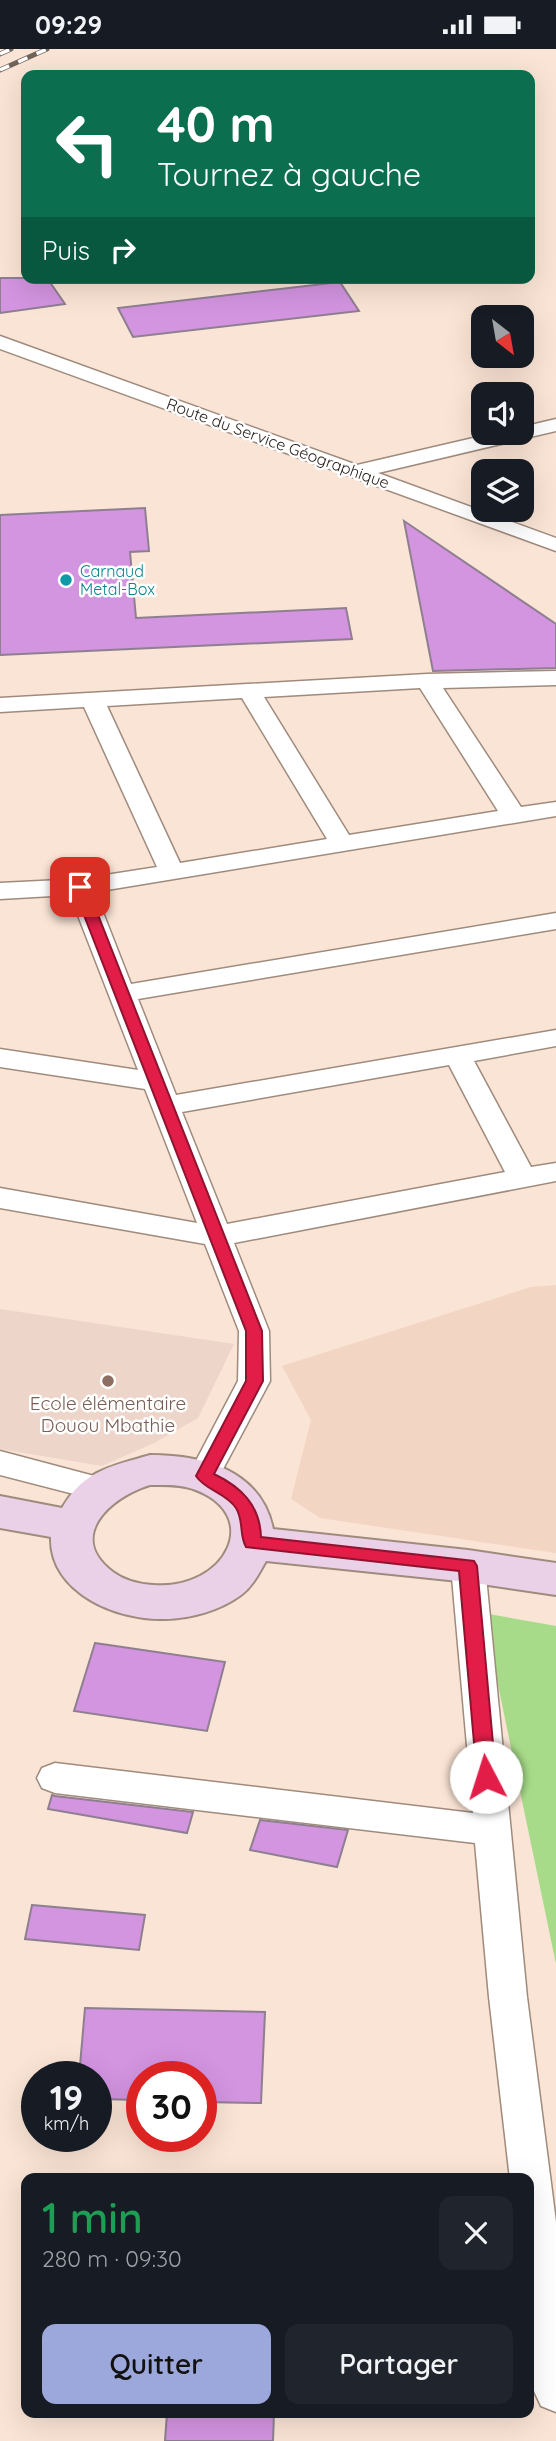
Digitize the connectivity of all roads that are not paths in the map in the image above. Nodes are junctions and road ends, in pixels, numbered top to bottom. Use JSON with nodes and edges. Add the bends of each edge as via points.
{"nodes":[{"id":1,"x":0,"y":342,"type":"edge"},
{"id":2,"x":556,"y":425,"type":"edge"},
{"id":3,"x":356,"y":472,"type":"junction"},
{"id":4,"x":556,"y":545,"type":"edge"},
{"id":5,"x":556,"y":678,"type":"edge"},
{"id":6,"x":427,"y":681,"type":"junction"},
{"id":7,"x":250,"y":692,"type":"junction"},
{"id":8,"x":92,"y":700,"type":"junction"},
{"id":9,"x":0,"y":705,"type":"edge"},
{"id":10,"x":556,"y":809,"type":"edge"},
{"id":11,"x":514,"y":816,"type":"junction"},
{"id":12,"x":342,"y":844,"type":"junction"},
{"id":13,"x":172,"y":872,"type":"junction"},
{"id":14,"x":80,"y":887,"type":"junction"},
{"id":15,"x":0,"y":891,"type":"edge"},
{"id":16,"x":556,"y":921,"type":"edge"},
{"id":17,"x":122,"y":994,"type":"junction"},
{"id":18,"x":556,"y":1038,"type":"edge"},
{"id":19,"x":457,"y":1055,"type":"junction"},
{"id":20,"x":0,"y":1058,"type":"edge"},
{"id":21,"x":161,"y":1094,"type":"junction"},
{"id":22,"x":556,"y":1172,"type":"edge"},
{"id":23,"x":522,"y":1178,"type":"junction"},
{"id":24,"x":0,"y":1198,"type":"edge"},
{"id":25,"x":217,"y":1235,"type":"junction"},
{"id":26,"x":2,"y":1468,"type":"edge"},
{"id":27,"x":204,"y":1476,"type":"junction"},
{"id":28,"x":101,"y":1489,"type":"junction"},
{"id":29,"x":0,"y":1511,"type":"edge"},
{"id":30,"x":75,"y":1526,"type":"junction"},
{"id":31,"x":252,"y":1543,"type":"junction"},
{"id":32,"x":468,"y":1566,"type":"junction"},
{"id":33,"x":556,"y":1579,"type":"edge"},
{"id":34,"x":55,"y":1777,"type":"dead end"},
{"id":35,"x":491,"y":1830,"type":"junction"},
{"id":36,"x":531,"y":2173,"type":"edge"},
{"id":37,"x":534,"y":2201,"type":"edge"},
{"id":38,"x":556,"y":2391,"type":"edge"}],
"edges":[{"from":1,"to":3,"type":"street","name":"Route du Service Géographique"},
{"from":2,"to":3,"type":"street"},
{"from":3,"to":4,"type":"street","name":"Route du Service Géographique"},
{"from":5,"to":6,"type":"street"},
{"from":6,"to":7,"type":"street"},
{"from":6,"to":11,"type":"street"},
{"from":7,"to":8,"type":"street"},
{"from":7,"to":12,"type":"street"},
{"from":8,"to":9,"type":"street"},
{"from":8,"to":13,"type":"street"},
{"from":10,"to":11,"type":"street"},
{"from":11,"to":12,"type":"street"},
{"from":12,"to":13,"type":"street"},
{"from":13,"to":14,"type":"street"},
{"from":14,"to":15,"type":"street"},
{"from":14,"to":17,"type":"street"},
{"from":16,"to":17,"type":"street"},
{"from":17,"to":21,"type":"street"},
{"from":18,"to":19,"type":"street"},
{"from":19,"to":21,"type":"street"},
{"from":19,"to":23,"type":"street"},
{"from":20,"to":21,"type":"street"},
{"from":21,"to":25,"type":"street"},
{"from":22,"to":23,"type":"street"},
{"from":23,"to":25,"type":"street"},
{"from":24,"to":25,"type":"street"},
{"from":25,"to":27,"type":"street","via":[[254,1331],[254,1381]]},
{"from":26,"to":28,"type":"street"},
{"from":27,"to":28,"type":"main road","via":[[150,1470]]},
{"from":27,"to":31,"type":"main road","via":[[243,1503],[251,1522]]},
{"from":28,"to":30,"type":"main road","via":[[84,1506]]},
{"from":29,"to":30,"type":"main road"},
{"from":30,"to":31,"type":"main road","via":[[73,1544],[89,1577],[105,1590],[148,1603],[172,1603],[217,1589],[234,1576]]},
{"from":31,"to":32,"type":"main road"},
{"from":32,"to":33,"type":"main road"},
{"from":32,"to":35,"type":"street"},
{"from":34,"to":35,"type":"street"},
{"from":35,"to":36,"type":"street"},
{"from":37,"to":38,"type":"street"}]}
